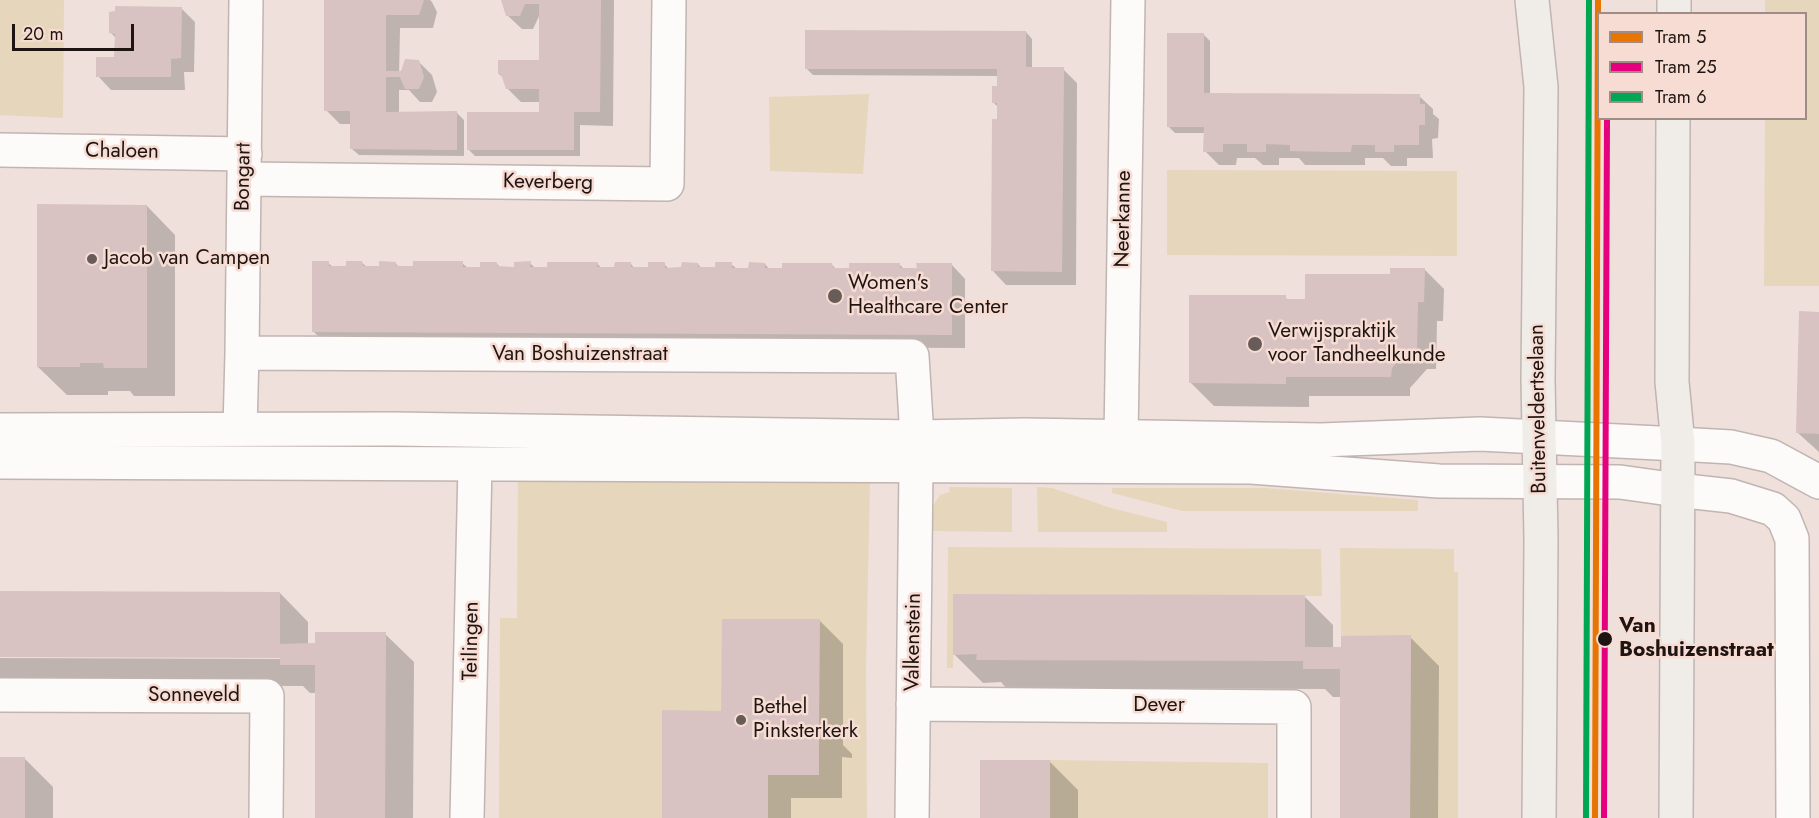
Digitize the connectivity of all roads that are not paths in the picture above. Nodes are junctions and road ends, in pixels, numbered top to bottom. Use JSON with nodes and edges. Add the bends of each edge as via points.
{"nodes":[{"id":1,"x":246,"y":0,"type":"edge"},
{"id":2,"x":669,"y":0,"type":"edge"},
{"id":3,"x":1128,"y":0,"type":"edge"},
{"id":4,"x":1532,"y":0,"type":"edge"},
{"id":5,"x":1673,"y":120,"type":"edge"},
{"id":6,"x":0,"y":150,"type":"edge"},
{"id":7,"x":245,"y":166,"type":"junction"},
{"id":8,"x":242,"y":353,"type":"junction"},
{"id":9,"x":240,"y":429,"type":"junction"},
{"id":10,"x":0,"y":430,"type":"edge"},
{"id":11,"x":475,"y":430,"type":"junction"},
{"id":12,"x":1539,"y":438,"type":"junction"},
{"id":13,"x":1678,"y":444,"type":"junction"},
{"id":14,"x":917,"y":452,"type":"junction"},
{"id":15,"x":1120,"y":452,"type":"junction"},
{"id":16,"x":0,"y":462,"type":"edge"},
{"id":17,"x":241,"y":463,"type":"junction"},
{"id":18,"x":475,"y":465,"type":"junction"},
{"id":19,"x":1540,"y":482,"type":"junction"},
{"id":20,"x":1819,"y":482,"type":"edge"},
{"id":21,"x":1677,"y":490,"type":"junction"},
{"id":22,"x":1806,"y":617,"type":"edge"},
{"id":23,"x":0,"y":695,"type":"edge"},
{"id":24,"x":913,"y":704,"type":"junction"},
{"id":25,"x":266,"y":818,"type":"edge"},
{"id":26,"x":467,"y":818,"type":"edge"},
{"id":27,"x":912,"y":818,"type":"edge"},
{"id":28,"x":1294,"y":818,"type":"edge"},
{"id":29,"x":1539,"y":818,"type":"edge"},
{"id":30,"x":1676,"y":818,"type":"edge"},
{"id":31,"x":1792,"y":818,"type":"edge"}],
"edges":[{"from":1,"to":7,"type":"street","name":"Bongart"},
{"from":2,"to":7,"type":"street","name":"Keverberg","via":[[667,184]]},
{"from":3,"to":15,"type":"street","name":"Neerkanne"},
{"from":4,"to":12,"type":"main road","name":"Buitenveldertselaan","via":[[1540,87]]},
{"from":5,"to":13,"type":"main road","via":[[1672,382]]},
{"from":6,"to":7,"type":"street","name":"Chaloen"},
{"from":7,"to":8,"type":"street","name":"Bongart"},
{"from":8,"to":9,"type":"street"},
{"from":8,"to":14,"type":"street","name":"Van Boshuizenstraat","via":[[912,356]]},
{"from":9,"to":10,"type":"street"},
{"from":9,"to":11,"type":"street"},
{"from":9,"to":17,"type":"street"},
{"from":11,"to":14,"type":"street"},
{"from":11,"to":18,"type":"street"},
{"from":12,"to":13,"type":"street"},
{"from":12,"to":15,"type":"street","via":[[1480,434]]},
{"from":12,"to":19,"type":"main road","name":"Buitenveldertselaan"},
{"from":13,"to":20,"type":"street","via":[[1731,447],[1771,456]]},
{"from":13,"to":21,"type":"main road"},
{"from":14,"to":15,"type":"street","via":[[1024,435]]},
{"from":14,"to":18,"type":"street"},
{"from":14,"to":24,"type":"street","name":"Valkenstein"},
{"from":15,"to":19,"type":"street","via":[[1439,482]]},
{"from":16,"to":17,"type":"street"},
{"from":17,"to":18,"type":"street"},
{"from":18,"to":26,"type":"street","name":"Teilingen"},
{"from":19,"to":21,"type":"street","via":[[1620,482]]},
{"from":19,"to":29,"type":"main road","name":"Buitenveldertselaan"},
{"from":21,"to":22,"type":"street","via":[[1731,496],[1773,509],[1784,519],[1792,539]]},
{"from":21,"to":30,"type":"main road"},
{"from":22,"to":31,"type":"street"},
{"from":23,"to":25,"type":"street","name":"Sonneveld","via":[[267,696]]},
{"from":24,"to":27,"type":"street","name":"Valkenstein"},
{"from":24,"to":28,"type":"street","name":"Dever","via":[[1294,707]]}]}
